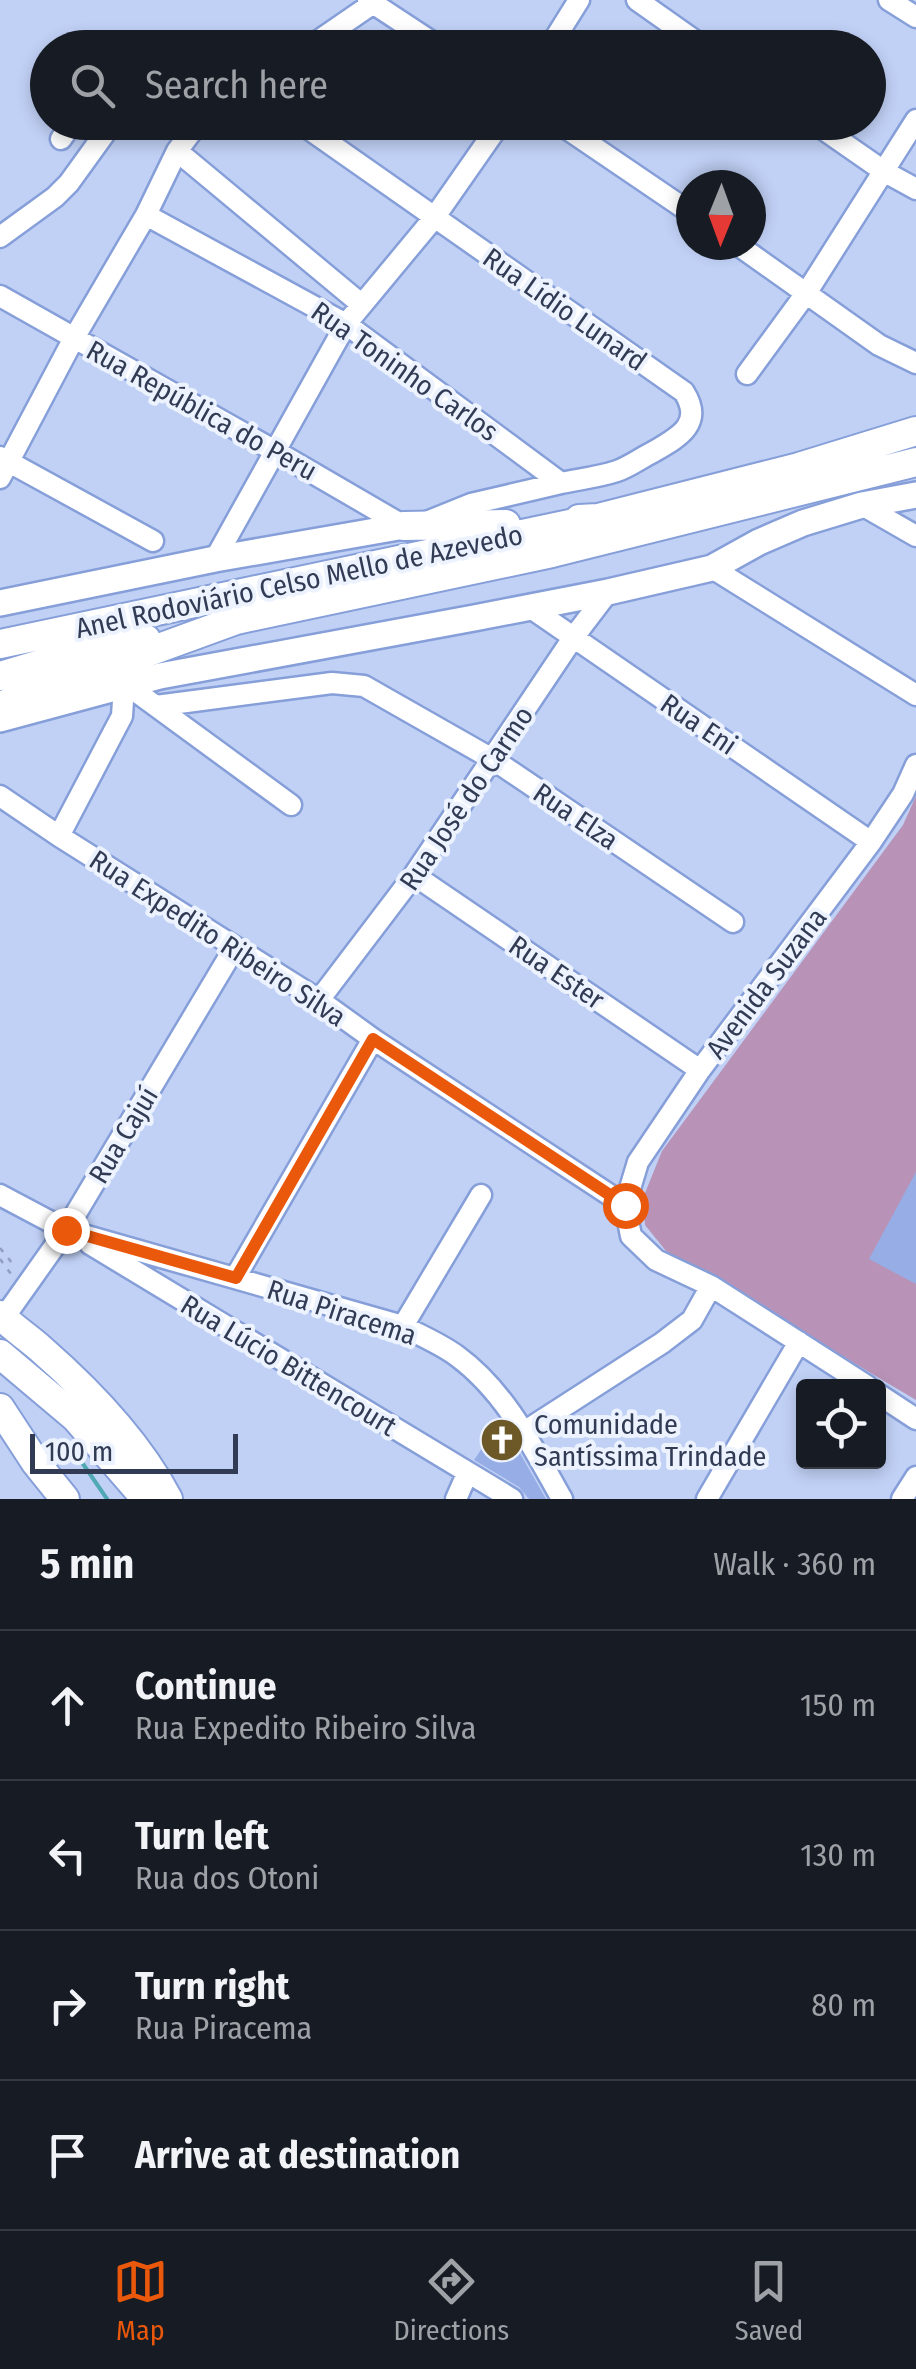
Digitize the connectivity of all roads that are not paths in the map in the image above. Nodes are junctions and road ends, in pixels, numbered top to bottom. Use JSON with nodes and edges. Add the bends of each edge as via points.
{"nodes":[{"id":1,"x":579,"y":0,"type":"edge"},
{"id":2,"x":636,"y":0,"type":"edge"},
{"id":3,"x":889,"y":0,"type":"edge"},
{"id":4,"x":370,"y":2,"type":"edge"},
{"id":5,"x":916,"y":17,"type":"edge"},
{"id":6,"x":332,"y":30,"type":"edge"},
{"id":7,"x":413,"y":30,"type":"edge"},
{"id":8,"x":560,"y":30,"type":"edge"},
{"id":9,"x":679,"y":30,"type":"edge"},
{"id":10,"x":916,"y":120,"type":"edge"},
{"id":11,"x":100,"y":140,"type":"edge"},
{"id":12,"x":185,"y":140,"type":"edge"},
{"id":13,"x":325,"y":140,"type":"edge"},
{"id":14,"x":488,"y":140,"type":"edge"},
{"id":15,"x":584,"y":140,"type":"edge"},
{"id":16,"x":839,"y":140,"type":"edge"},
{"id":17,"x":176,"y":151,"type":"junction"},
{"id":18,"x":885,"y":172,"type":"junction"},
{"id":19,"x":916,"y":190,"type":"edge"},
{"id":20,"x":676,"y":203,"type":"edge"},
{"id":21,"x":146,"y":215,"type":"junction"},
{"id":22,"x":434,"y":218,"type":"junction"},
{"id":23,"x":0,"y":237,"type":"edge"},
{"id":24,"x":760,"y":260,"type":"edge"},
{"id":25,"x":807,"y":292,"type":"junction"},
{"id":26,"x":0,"y":296,"type":"edge"},
{"id":27,"x":360,"y":304,"type":"junction"},
{"id":28,"x":346,"y":324,"type":"junction"},
{"id":29,"x":74,"y":338,"type":"junction"},
{"id":30,"x":916,"y":363,"type":"edge"},
{"id":31,"x":747,"y":374,"type":"dead end"},
{"id":32,"x":916,"y":431,"type":"edge"},
{"id":33,"x":276,"y":450,"type":"junction"},
{"id":34,"x":916,"y":462,"type":"edge"},
{"id":35,"x":3,"y":466,"type":"edge"},
{"id":36,"x":558,"y":480,"type":"junction"},
{"id":37,"x":916,"y":495,"type":"edge"},
{"id":38,"x":862,"y":505,"type":"junction"},
{"id":39,"x":598,"y":518,"type":"junction"},
{"id":40,"x":410,"y":526,"type":"junction"},
{"id":41,"x":916,"y":536,"type":"edge"},
{"id":42,"x":153,"y":540,"type":"dead end"},
{"id":43,"x":215,"y":559,"type":"junction"},
{"id":44,"x":712,"y":568,"type":"junction"},
{"id":45,"x":608,"y":592,"type":"junction"},
{"id":46,"x":0,"y":603,"type":"edge"},
{"id":47,"x":528,"y":606,"type":"junction"},
{"id":48,"x":236,"y":620,"type":"junction"},
{"id":49,"x":574,"y":638,"type":"junction"},
{"id":50,"x":0,"y":644,"type":"edge"},
{"id":51,"x":0,"y":676,"type":"edge"},
{"id":52,"x":124,"y":686,"type":"junction"},
{"id":53,"x":916,"y":695,"type":"edge"},
{"id":54,"x":0,"y":706,"type":"edge"},
{"id":55,"x":156,"y":706,"type":"junction"},
{"id":56,"x":0,"y":719,"type":"edge"},
{"id":57,"x":494,"y":760,"type":"junction"},
{"id":58,"x":916,"y":765,"type":"edge"},
{"id":59,"x":0,"y":796,"type":"edge"},
{"id":60,"x":291,"y":804,"type":"dead end"},
{"id":61,"x":59,"y":836,"type":"junction"},
{"id":62,"x":871,"y":842,"type":"junction"},
{"id":63,"x":414,"y":875,"type":"junction"},
{"id":64,"x":734,"y":922,"type":"dead end"},
{"id":65,"x":235,"y":947,"type":"junction"},
{"id":66,"x":319,"y":1000,"type":"junction"},
{"id":67,"x":373,"y":1039,"type":"junction"},
{"id":68,"x":700,"y":1070,"type":"junction"},
{"id":69,"x":0,"y":1195,"type":"edge"},
{"id":70,"x":481,"y":1196,"type":"dead end"},
{"id":71,"x":625,"y":1205,"type":"junction"},
{"id":72,"x":66,"y":1230,"type":"junction"},
{"id":73,"x":236,"y":1278,"type":"junction"},
{"id":74,"x":711,"y":1286,"type":"junction"},
{"id":75,"x":2,"y":1317,"type":"edge"},
{"id":76,"x":403,"y":1326,"type":"junction"},
{"id":77,"x":799,"y":1342,"type":"junction"},
{"id":78,"x":0,"y":1354,"type":"edge"},
{"id":79,"x":856,"y":1379,"type":"edge"},
{"id":80,"x":886,"y":1399,"type":"edge"},
{"id":81,"x":0,"y":1408,"type":"edge"},
{"id":82,"x":916,"y":1418,"type":"edge"},
{"id":83,"x":524,"y":1432,"type":"junction"},
{"id":84,"x":0,"y":1438,"type":"edge"},
{"id":85,"x":36,"y":1464,"type":"junction"},
{"id":86,"x":467,"y":1474,"type":"junction"},
{"id":87,"x":916,"y":1478,"type":"edge"},
{"id":88,"x":153,"y":1498,"type":"edge"},
{"id":89,"x":65,"y":1499,"type":"edge"},
{"id":90,"x":456,"y":1499,"type":"edge"},
{"id":91,"x":512,"y":1499,"type":"edge"},
{"id":92,"x":562,"y":1499,"type":"edge"},
{"id":93,"x":708,"y":1499,"type":"edge"},
{"id":94,"x":902,"y":1499,"type":"edge"}],
"edges":[{"from":1,"to":8,"type":"street"},
{"from":2,"to":9,"type":"street"},
{"from":3,"to":5,"type":"street"},
{"from":4,"to":6,"type":"street"},
{"from":4,"to":7,"type":"street"},
{"from":10,"to":18,"type":"street"},
{"from":11,"to":23,"type":"street","via":[[55,197]]},
{"from":12,"to":17,"type":"street"},
{"from":13,"to":22,"type":"street","name":"Rua Lídio Lunard"},
{"from":14,"to":22,"type":"street"},
{"from":15,"to":20,"type":"street"},
{"from":16,"to":18,"type":"street"},
{"from":17,"to":21,"type":"street"},
{"from":17,"to":27,"type":"street"},
{"from":18,"to":19,"type":"street"},
{"from":18,"to":25,"type":"street"},
{"from":21,"to":28,"type":"street","name":"Rua Toninho Carlos"},
{"from":21,"to":29,"type":"street"},
{"from":22,"to":27,"type":"street"},
{"from":22,"to":36,"type":"street","name":"Rua Lídio Lunard","via":[[684,392],[692,405],[686,429],[620,470]]},
{"from":24,"to":25,"type":"street"},
{"from":25,"to":30,"type":"street","via":[[879,345]]},
{"from":25,"to":31,"type":"street"},
{"from":26,"to":29,"type":"street","name":"Rua República do Peru"},
{"from":27,"to":28,"type":"street"},
{"from":28,"to":33,"type":"street"},
{"from":28,"to":36,"type":"street","name":"Rua Toninho Carlos"},
{"from":29,"to":33,"type":"street","name":"Rua República do Peru"},
{"from":29,"to":35,"type":"street"},
{"from":32,"to":39,"type":"highway"},
{"from":33,"to":40,"type":"street","name":"Rua República do Peru"},
{"from":33,"to":43,"type":"street"},
{"from":34,"to":48,"type":"highway","via":[[552,553]]},
{"from":35,"to":42,"type":"street"},
{"from":36,"to":40,"type":"street","name":"Rua Lídio Lunard"},
{"from":37,"to":38,"type":"main road"},
{"from":38,"to":41,"type":"street"},
{"from":38,"to":44,"type":"main road","via":[[803,523]]},
{"from":39,"to":40,"type":"highway"},
{"from":39,"to":50,"type":"highway","name":"Anel Rodoviário Celso Mello de Azevedo"},
{"from":40,"to":43,"type":"main road","name":"Anel Rodoviário Celso Mello de Azevedo"},
{"from":43,"to":46,"type":"main road","name":"Anel Rodoviário Celso Mello de Azevedo"},
{"from":44,"to":45,"type":"main road"},
{"from":44,"to":53,"type":"street"},
{"from":45,"to":47,"type":"main road"},
{"from":45,"to":49,"type":"street","name":"Rua José do Carmo"},
{"from":47,"to":49,"type":"street","name":"Rua Eni"},
{"from":47,"to":52,"type":"main road"},
{"from":48,"to":51,"type":"highway","name":"Anel Rodoviário Celso Mello de Azevedo"},
{"from":48,"to":54,"type":"highway"},
{"from":49,"to":57,"type":"street","name":"Rua José do Carmo"},
{"from":49,"to":62,"type":"street","name":"Rua Eni"},
{"from":52,"to":55,"type":"street"},
{"from":52,"to":56,"type":"main road"},
{"from":52,"to":61,"type":"street","via":[[122,716]]},
{"from":55,"to":57,"type":"street","name":"Rua Elza","via":[[332,683],[364,686]]},
{"from":55,"to":60,"type":"street"},
{"from":57,"to":63,"type":"street","name":"Rua José do Carmo"},
{"from":57,"to":64,"type":"street","name":"Rua Elza"},
{"from":58,"to":62,"type":"street","name":"Avenida Suzana"},
{"from":59,"to":61,"type":"street","name":"Rua Expedito Ribeiro Silva"},
{"from":61,"to":65,"type":"street","name":"Rua Expedito Ribeiro Silva"},
{"from":62,"to":68,"type":"street","name":"Avenida Suzana"},
{"from":63,"to":66,"type":"street","name":"Rua José do Carmo"},
{"from":63,"to":68,"type":"street","name":"Rua Ester"},
{"from":65,"to":66,"type":"street","name":"Rua Expedito Ribeiro Silva"},
{"from":65,"to":72,"type":"street","name":"Rua Cajuí"},
{"from":66,"to":67,"type":"street","name":"Rua Expedito Ribeiro Silva"},
{"from":67,"to":71,"type":"street","name":"Rua Expedito Ribeiro Silva"},
{"from":67,"to":73,"type":"street"},
{"from":68,"to":71,"type":"street","name":"Avenida Suzana","via":[[638,1162]]},
{"from":69,"to":72,"type":"street","name":"Rua Piracema"},
{"from":70,"to":76,"type":"street"},
{"from":71,"to":74,"type":"street","via":[[631,1236],[656,1260]]},
{"from":72,"to":73,"type":"street","name":"Rua Piracema"},
{"from":72,"to":75,"type":"street","name":"Rua Cajuí"},
{"from":72,"to":86,"type":"street","name":"Rua Lúcio Bittencourt"},
{"from":73,"to":76,"type":"street","name":"Rua Piracema"},
{"from":74,"to":77,"type":"street"},
{"from":74,"to":83,"type":"street","via":[[692,1320]]},
{"from":75,"to":88,"type":"highway","via":[[113,1419],[161,1486]]},
{"from":76,"to":83,"type":"street","name":"Rua Piracema","via":[[486,1381]]},
{"from":77,"to":79,"type":"street"},
{"from":77,"to":93,"type":"street"},
{"from":78,"to":88,"type":"highway","via":[[76,1418]]},
{"from":80,"to":82,"type":"street"},
{"from":81,"to":85,"type":"highway"},
{"from":83,"to":92,"type":"street","name":"Rua Piracema"},
{"from":84,"to":85,"type":"highway"},
{"from":85,"to":89,"type":"highway"},
{"from":86,"to":90,"type":"street"},
{"from":86,"to":91,"type":"street","name":"Rua Lúcio Bittencourt"},
{"from":87,"to":94,"type":"street"}]}
